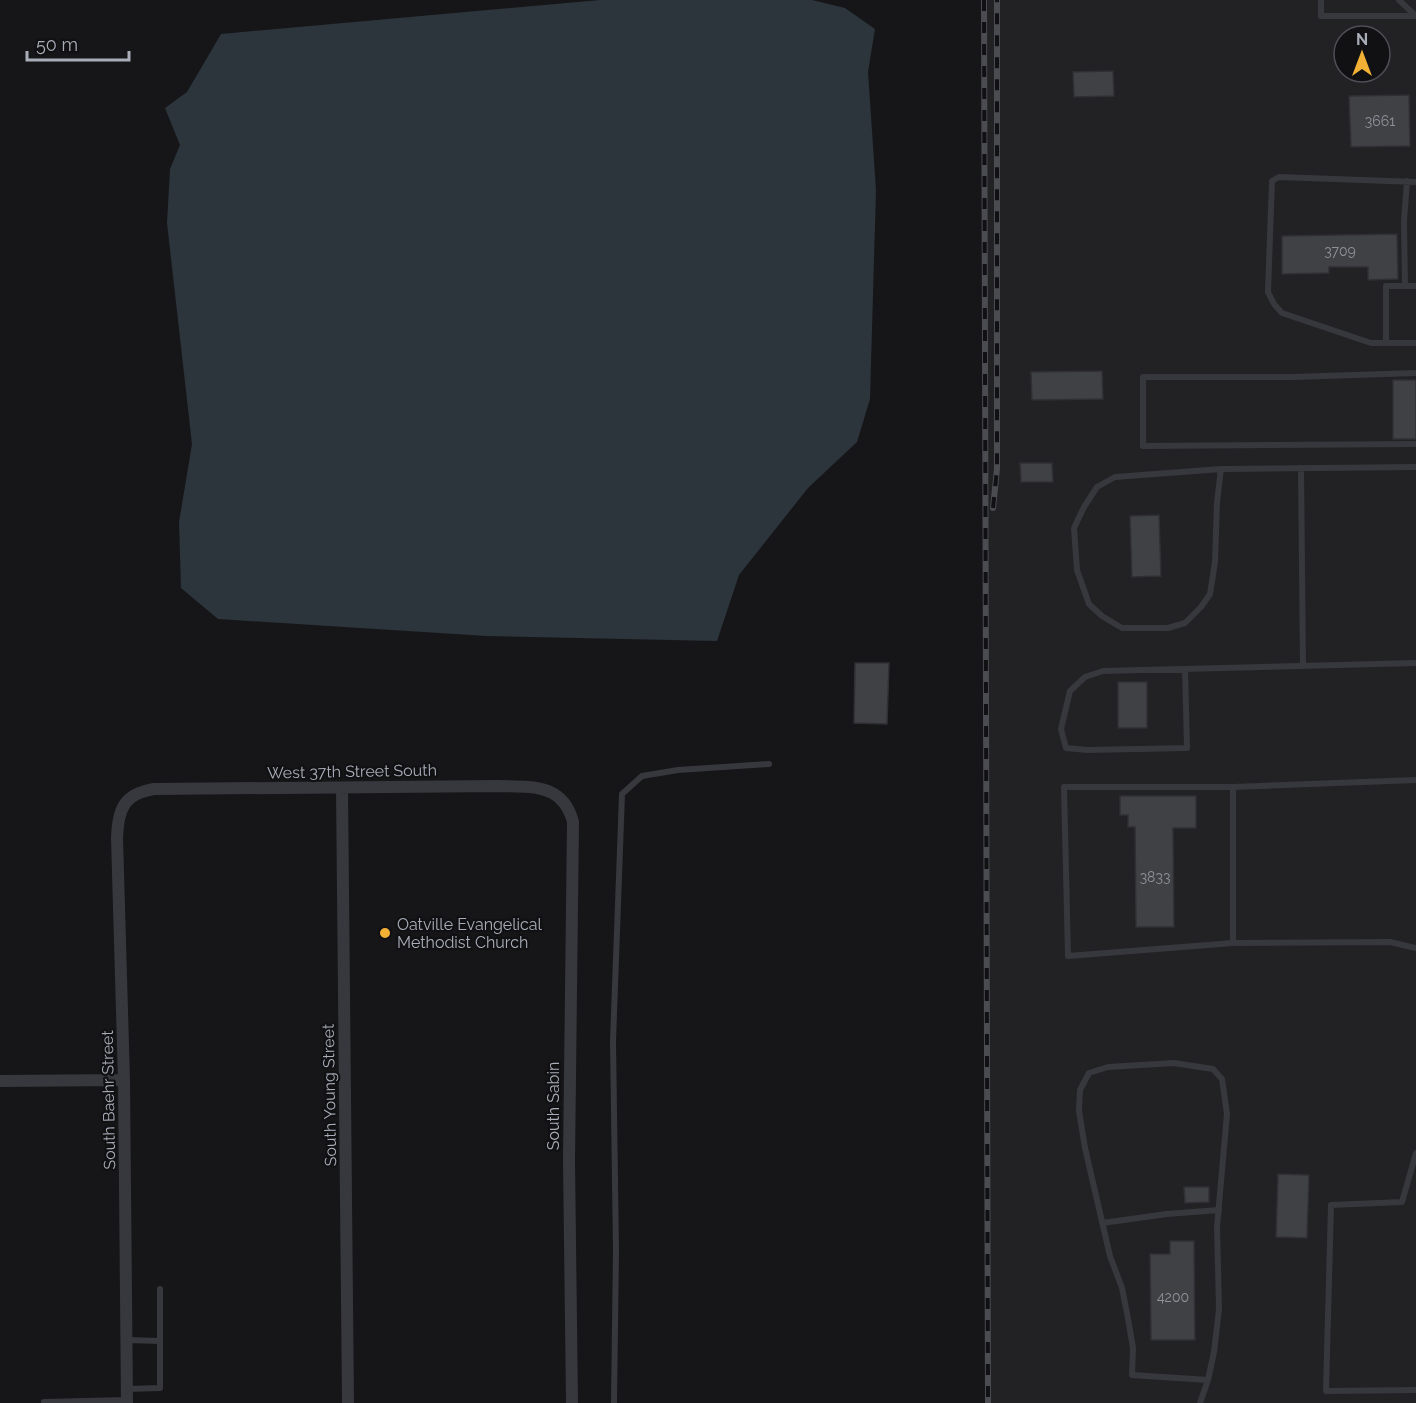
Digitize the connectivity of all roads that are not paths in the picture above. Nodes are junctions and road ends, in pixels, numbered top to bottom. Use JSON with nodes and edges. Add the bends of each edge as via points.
{"nodes":[{"id":1,"x":1321,"y":0,"type":"edge"},
{"id":2,"x":1399,"y":0,"type":"edge"},
{"id":3,"x":1415,"y":16,"type":"edge"},
{"id":4,"x":1407,"y":181,"type":"junction"},
{"id":5,"x":1416,"y":182,"type":"edge"},
{"id":6,"x":1405,"y":286,"type":"junction"},
{"id":7,"x":1416,"y":286,"type":"edge"},
{"id":8,"x":1386,"y":343,"type":"junction"},
{"id":9,"x":1416,"y":343,"type":"edge"},
{"id":10,"x":1416,"y":373,"type":"edge"},
{"id":11,"x":1416,"y":444,"type":"edge"},
{"id":12,"x":1416,"y":467,"type":"edge"},
{"id":13,"x":1301,"y":468,"type":"junction"},
{"id":14,"x":1221,"y":469,"type":"junction"},
{"id":15,"x":1416,"y":663,"type":"edge"},
{"id":16,"x":1303,"y":666,"type":"junction"},
{"id":17,"x":1185,"y":669,"type":"junction"},
{"id":18,"x":769,"y":764,"type":"dead end"},
{"id":19,"x":1416,"y":780,"type":"edge"},
{"id":20,"x":1233,"y":787,"type":"junction"},
{"id":21,"x":342,"y":788,"type":"junction"},
{"id":22,"x":128,"y":800,"type":"joint"},
{"id":23,"x":570,"y":810,"type":"joint"},
{"id":24,"x":1233,"y":943,"type":"junction"},
{"id":25,"x":1416,"y":948,"type":"edge"},
{"id":26,"x":124,"y":1080,"type":"junction"},
{"id":27,"x":0,"y":1081,"type":"edge"},
{"id":28,"x":1416,"y":1153,"type":"edge"},
{"id":29,"x":1219,"y":1210,"type":"junction"},
{"id":30,"x":1102,"y":1223,"type":"junction"},
{"id":31,"x":160,"y":1289,"type":"dead end"},
{"id":32,"x":127,"y":1340,"type":"junction"},
{"id":33,"x":160,"y":1341,"type":"junction"},
{"id":34,"x":1208,"y":1380,"type":"junction"},
{"id":35,"x":1416,"y":1390,"type":"edge"},
{"id":36,"x":127,"y":1397,"type":"edge"},
{"id":37,"x":44,"y":1402,"type":"edge"},
{"id":38,"x":348,"y":1403,"type":"edge"},
{"id":39,"x":572,"y":1403,"type":"edge"},
{"id":40,"x":614,"y":1403,"type":"edge"},
{"id":41,"x":1200,"y":1403,"type":"edge"}],
"edges":[{"from":1,"to":3,"type":"lane","via":[[1321,16]]},
{"from":2,"to":3,"type":"lane"},
{"from":4,"to":5,"type":"lane"},
{"from":4,"to":6,"type":"lane"},
{"from":4,"to":8,"type":"lane","via":[[1279,177],[1272,181],[1268,292],[1274,304],[1282,313],[1371,343]]},
{"from":6,"to":7,"type":"lane"},
{"from":6,"to":8,"type":"lane","via":[[1386,286]]},
{"from":8,"to":9,"type":"lane"},
{"from":10,"to":11,"type":"lane","via":[[1143,377],[1143,446]]},
{"from":12,"to":13,"type":"lane"},
{"from":13,"to":14,"type":"lane"},
{"from":13,"to":16,"type":"lane"},
{"from":14,"to":14,"type":"lane","via":[[1215,562],[1210,594],[1201,607],[1185,623],[1168,628],[1122,628],[1102,616],[1089,604],[1077,570],[1074,528],[1097,487],[1115,477]]},
{"from":15,"to":16,"type":"lane"},
{"from":16,"to":17,"type":"lane"},
{"from":17,"to":17,"type":"lane","via":[[1187,748],[1066,748],[1061,729],[1070,691],[1085,677],[1103,671]]},
{"from":18,"to":40,"type":"lane","via":[[642,776],[622,794],[613,1041]]},
{"from":19,"to":20,"type":"lane"},
{"from":20,"to":24,"type":"lane"},
{"from":20,"to":24,"type":"lane","via":[[1064,786],[1068,956]]},
{"from":21,"to":22,"type":"street","name":"West 37th Street South","via":[[154,789]]},
{"from":21,"to":23,"type":"street","name":"West 37th Street South","via":[[540,788],[560,798]]},
{"from":21,"to":38,"type":"street","name":"South Young Street"},
{"from":22,"to":26,"type":"street","name":"South Baehr Street","via":[[118,818],[117,838]]},
{"from":23,"to":39,"type":"street","name":"South Sabin","via":[[575,838],[569,1161]]},
{"from":24,"to":25,"type":"lane","via":[[1390,942]]},
{"from":26,"to":27,"type":"street"},
{"from":26,"to":32,"type":"street","name":"South Baehr Street"},
{"from":28,"to":35,"type":"lane","via":[[1402,1202],[1331,1205],[1326,1391]]},
{"from":29,"to":30,"type":"lane"},
{"from":29,"to":30,"type":"lane","via":[[1227,1114],[1222,1079],[1213,1069],[1174,1063],[1108,1067],[1089,1073],[1080,1090],[1085,1148]]},
{"from":29,"to":34,"type":"lane","via":[[1219,1309]]},
{"from":30,"to":34,"type":"lane","via":[[1127,1313],[1133,1348],[1132,1375]]},
{"from":31,"to":33,"type":"lane"},
{"from":32,"to":33,"type":"lane"},
{"from":32,"to":36,"type":"street","name":"South Baehr Street"},
{"from":33,"to":36,"type":"lane","via":[[160,1388]]},
{"from":34,"to":41,"type":"lane"},
{"from":36,"to":37,"type":"lane"}]}
